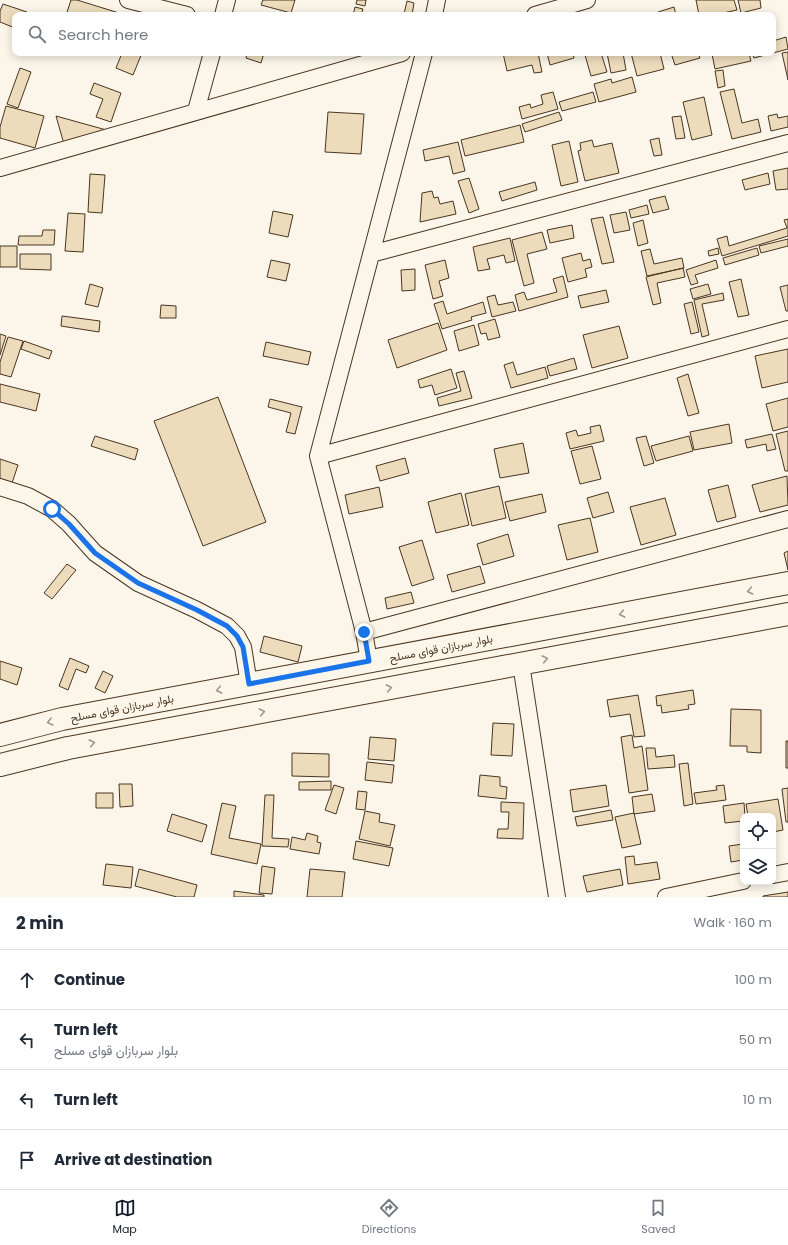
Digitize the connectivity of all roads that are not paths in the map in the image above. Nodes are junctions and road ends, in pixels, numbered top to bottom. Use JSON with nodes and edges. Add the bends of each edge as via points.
{"nodes":[{"id":1,"x":128,"y":0,"type":"edge"},
{"id":2,"x":227,"y":0,"type":"edge"},
{"id":3,"x":437,"y":0,"type":"edge"},
{"id":4,"x":587,"y":0,"type":"edge"},
{"id":5,"x":176,"y":12,"type":"edge"},
{"id":6,"x":224,"y":12,"type":"edge"},
{"id":7,"x":435,"y":12,"type":"edge"},
{"id":8,"x":545,"y":12,"type":"edge"},
{"id":9,"x":211,"y":56,"type":"edge"},
{"id":10,"x":391,"y":56,"type":"edge"},
{"id":11,"x":423,"y":56,"type":"edge"},
{"id":12,"x":196,"y":111,"type":"junction"},
{"id":13,"x":788,"y":143,"type":"edge"},
{"id":14,"x":0,"y":168,"type":"edge"},
{"id":15,"x":370,"y":254,"type":"junction"},
{"id":16,"x":788,"y":329,"type":"edge"},
{"id":17,"x":318,"y":456,"type":"junction"},
{"id":18,"x":0,"y":487,"type":"edge"},
{"id":19,"x":788,"y":519,"type":"edge"},
{"id":20,"x":788,"y":583,"type":"edge"},
{"id":21,"x":788,"y":614,"type":"edge"},
{"id":22,"x":364,"y":632,"type":"junction"},
{"id":23,"x":369,"y":661,"type":"junction"},
{"id":24,"x":520,"y":664,"type":"junction"},
{"id":25,"x":249,"y":684,"type":"junction"},
{"id":26,"x":0,"y":734,"type":"edge"},
{"id":27,"x":0,"y":765,"type":"edge"},
{"id":28,"x":788,"y":872,"type":"edge"},
{"id":29,"x":776,"y":874,"type":"edge"},
{"id":30,"x":740,"y":882,"type":"edge"},
{"id":31,"x":557,"y":897,"type":"edge"},
{"id":32,"x":666,"y":897,"type":"edge"}],
"edges":[{"from":1,"to":5,"type":"street"},
{"from":2,"to":6,"type":"street"},
{"from":3,"to":7,"type":"street"},
{"from":4,"to":8,"type":"street"},
{"from":9,"to":12,"type":"street"},
{"from":10,"to":12,"type":"street"},
{"from":11,"to":15,"type":"street"},
{"from":12,"to":14,"type":"street"},
{"from":13,"to":15,"type":"street"},
{"from":15,"to":17,"type":"street"},
{"from":16,"to":17,"type":"street"},
{"from":17,"to":22,"type":"street"},
{"from":18,"to":25,"type":"street","via":[[28,496],[52,509],[95,553],[138,583],[227,626],[243,647]]},
{"from":19,"to":22,"type":"street"},
{"from":20,"to":23,"type":"main road","name":"بلوار سربازان قوای مسلح","one_way":true},
{"from":24,"to":21,"type":"main road","one_way":true},
{"from":22,"to":23,"type":"street"},
{"from":23,"to":25,"type":"main road","name":"بلوار سربازان قوای مسلح"},
{"from":27,"to":24,"type":"main road","one_way":true,"via":[[68,748]]},
{"from":24,"to":31,"type":"street"},
{"from":25,"to":26,"type":"main road","name":"بلوار سربازان قوای مسلح","one_way":true,"via":[[62,719]]},
{"from":28,"to":29,"type":"street"},
{"from":30,"to":32,"type":"street"}]}
